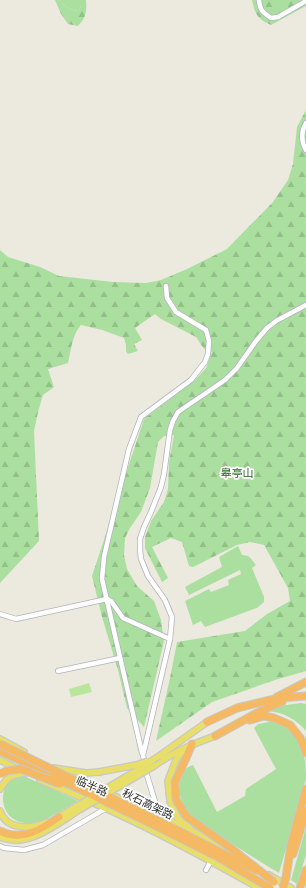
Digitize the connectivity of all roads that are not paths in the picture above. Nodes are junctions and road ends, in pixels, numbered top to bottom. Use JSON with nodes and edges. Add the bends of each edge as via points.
{"nodes":[{"id":1,"x":259,"y":0,"type":"edge"},
{"id":2,"x":306,"y":1,"type":"edge"},
{"id":3,"x":306,"y":123,"type":"edge"},
{"id":4,"x":306,"y":150,"type":"edge"},
{"id":5,"x":166,"y":286,"type":"dead end"},
{"id":6,"x":306,"y":305,"type":"edge"},
{"id":7,"x":107,"y":599,"type":"junction"},
{"id":8,"x":0,"y":614,"type":"edge"},
{"id":9,"x":170,"y":639,"type":"junction"},
{"id":10,"x":120,"y":658,"type":"junction"},
{"id":11,"x":58,"y":671,"type":"dead end"},
{"id":12,"x":306,"y":682,"type":"edge"},
{"id":13,"x":306,"y":696,"type":"edge"},
{"id":14,"x":306,"y":700,"type":"edge"},
{"id":15,"x":268,"y":701,"type":"junction"},
{"id":16,"x":207,"y":722,"type":"joint"},
{"id":17,"x":237,"y":724,"type":"junction"},
{"id":18,"x":215,"y":736,"type":"joint"},
{"id":19,"x":0,"y":740,"type":"edge"},
{"id":20,"x":0,"y":744,"type":"edge"},
{"id":21,"x":192,"y":744,"type":"junction"},
{"id":22,"x":0,"y":751,"type":"edge"},
{"id":23,"x":306,"y":753,"type":"edge"},
{"id":24,"x":142,"y":755,"type":"junction"},
{"id":25,"x":159,"y":756,"type":"junction"},
{"id":26,"x":0,"y":760,"type":"edge"},
{"id":27,"x":50,"y":767,"type":"junction"},
{"id":28,"x":25,"y":773,"type":"junction"},
{"id":29,"x":0,"y":774,"type":"edge"},
{"id":30,"x":78,"y":788,"type":"junction"},
{"id":31,"x":0,"y":789,"type":"edge"},
{"id":32,"x":306,"y":789,"type":"edge"},
{"id":33,"x":78,"y":808,"type":"junction"},
{"id":34,"x":105,"y":809,"type":"junction"},
{"id":35,"x":0,"y":811,"type":"edge"},
{"id":36,"x":306,"y":811,"type":"edge"},
{"id":37,"x":158,"y":815,"type":"junction"},
{"id":38,"x":59,"y":817,"type":"junction"},
{"id":39,"x":0,"y":832,"type":"edge"},
{"id":40,"x":153,"y":832,"type":"junction"},
{"id":41,"x":0,"y":837,"type":"edge"},
{"id":42,"x":206,"y":838,"type":"junction"},
{"id":43,"x":0,"y":846,"type":"edge"},
{"id":44,"x":211,"y":861,"type":"junction"},
{"id":45,"x":206,"y":870,"type":"dead end"},
{"id":46,"x":306,"y":870,"type":"edge"},
{"id":47,"x":286,"y":877,"type":"junction"},
{"id":48,"x":272,"y":885,"type":"edge"},
{"id":49,"x":259,"y":888,"type":"edge"},
{"id":50,"x":283,"y":888,"type":"edge"},
{"id":51,"x":291,"y":888,"type":"edge"},
{"id":52,"x":300,"y":888,"type":"edge"}],
"edges":[{"from":1,"to":2,"type":"street","via":[[263,13],[271,18],[278,17]]},
{"from":3,"to":4,"type":"street","via":[[302,135]]},
{"from":5,"to":7,"type":"street","via":[[167,298],[176,312],[206,330],[209,341],[208,354],[191,380],[141,417],[129,449],[104,557],[102,579]]},
{"from":6,"to":9,"type":"street","via":[[267,328],[225,380],[178,412],[173,421],[161,487],[140,539],[141,559],[172,617]]},
{"from":7,"to":8,"type":"street","via":[[16,619]]},
{"from":7,"to":9,"type":"street","via":[[123,618]]},
{"from":7,"to":10,"type":"street"},
{"from":9,"to":24,"type":"street"},
{"from":10,"to":11,"type":"street"},
{"from":10,"to":24,"type":"street"},
{"from":12,"to":15,"type":"highway"},
{"from":13,"to":15,"type":"highway"},
{"from":14,"to":17,"type":"highway","via":[[276,704]]},
{"from":15,"to":16,"type":"highway","via":[[237,708]]},
{"from":16,"to":25,"type":"main road"},
{"from":17,"to":18,"type":"highway"},
{"from":17,"to":23,"type":"highway","via":[[264,716],[282,721],[296,732]]},
{"from":18,"to":21,"type":"main road"},
{"from":19,"to":27,"type":"main road","name":"临半路"},
{"from":20,"to":48,"type":"highway","name":"秋石高架路","bridge":true,"via":[[257,871]]},
{"from":21,"to":33,"type":"main road","bridge":true},
{"from":21,"to":42,"type":"main road","via":[[180,754],[174,764],[168,781],[170,801],[178,818]]},
{"from":21,"to":48,"type":"highway","bridge":true,"via":[[175,782],[176,800],[187,817],[232,849]]},
{"from":22,"to":30,"type":"highway","name":"秋石高架路","bridge":true},
{"from":24,"to":37,"type":"street"},
{"from":25,"to":27,"type":"main road","bridge":true,"via":[[136,765],[99,772],[86,773]]},
{"from":25,"to":33,"type":"main road","bridge":true},
{"from":26,"to":28,"type":"main road","name":"临半路"},
{"from":27,"to":37,"type":"main road","name":"临半路"},
{"from":28,"to":31,"type":"main road","via":[[10,776]]},
{"from":28,"to":34,"type":"main road","name":"临半路"},
{"from":29,"to":30,"type":"highway","bridge":true,"via":[[21,769],[61,785]]},
{"from":30,"to":48,"type":"highway","name":"秋石高架路","bridge":true},
{"from":32,"to":47,"type":"highway","via":[[290,845]]},
{"from":33,"to":38,"type":"main road"},
{"from":33,"to":41,"type":"main road","via":[[37,835],[26,839],[8,840]]},
{"from":34,"to":40,"type":"main road","name":"临半路"},
{"from":34,"to":43,"type":"street","via":[[43,845],[24,850]]},
{"from":35,"to":38,"type":"main road","via":[[6,820],[20,827],[36,826]]},
{"from":36,"to":47,"type":"highway"},
{"from":37,"to":40,"type":"street"},
{"from":37,"to":42,"type":"main road","name":"临半路"},
{"from":38,"to":39,"type":"highway","via":[[30,834],[13,835]]},
{"from":40,"to":44,"type":"main road","name":"临半路"},
{"from":42,"to":51,"type":"main road","name":"临半路"},
{"from":44,"to":45,"type":"street"},
{"from":44,"to":49,"type":"main road","name":"临半路"},
{"from":46,"to":52,"type":"highway"},
{"from":47,"to":50,"type":"highway","bridge":true},
{"from":48,"to":50,"type":"highway","name":"秋石高架路","bridge":true}]}
